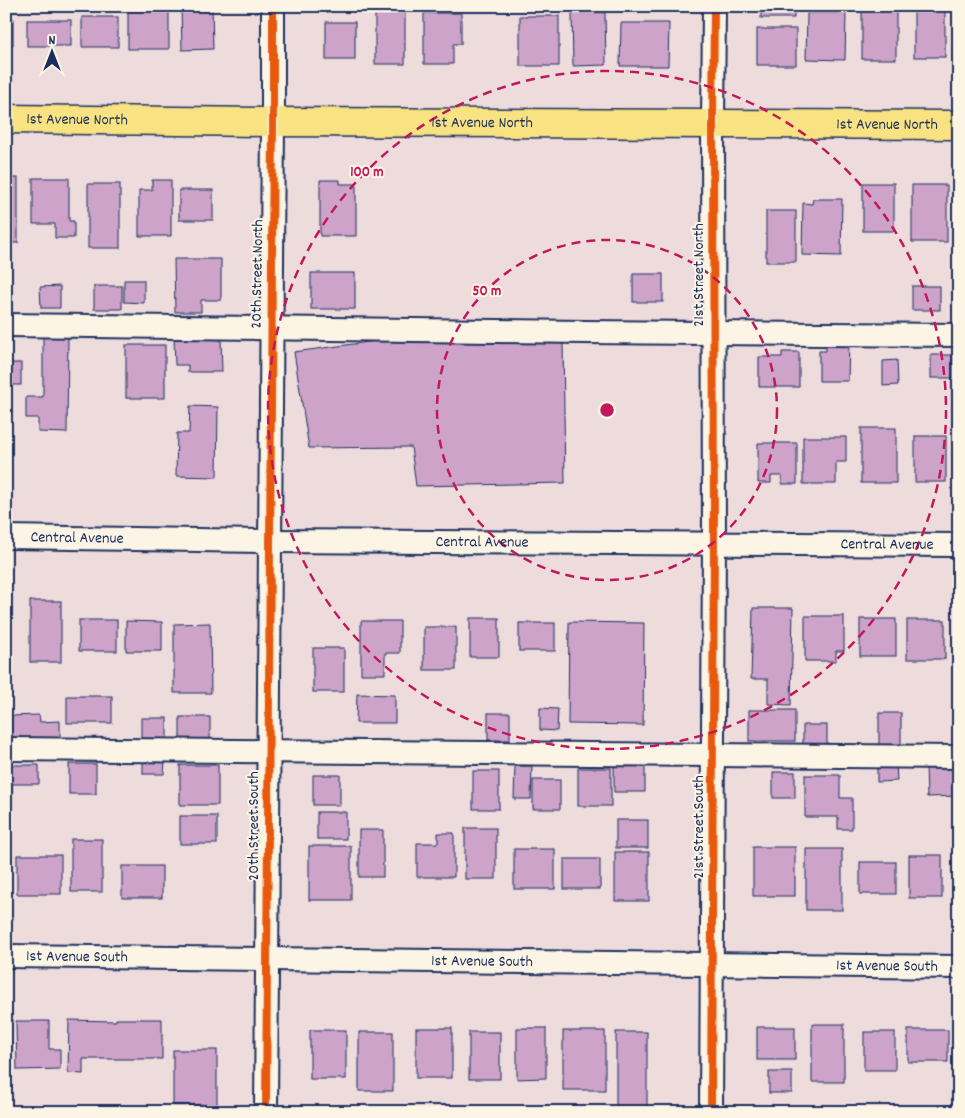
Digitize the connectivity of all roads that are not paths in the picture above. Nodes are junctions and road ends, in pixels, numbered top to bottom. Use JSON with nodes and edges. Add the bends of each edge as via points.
{"nodes":[{"id":1,"x":273,"y":6,"type":"edge"},
{"id":2,"x":714,"y":6,"type":"edge"},
{"id":3,"x":6,"y":119,"type":"edge"},
{"id":4,"x":273,"y":122,"type":"junction"},
{"id":5,"x":712,"y":124,"type":"junction"},
{"id":6,"x":959,"y":125,"type":"edge"},
{"id":7,"x":6,"y":325,"type":"edge"},
{"id":8,"x":271,"y":329,"type":"junction"},
{"id":9,"x":713,"y":334,"type":"junction"},
{"id":10,"x":959,"y":335,"type":"edge"},
{"id":11,"x":6,"y":538,"type":"edge"},
{"id":12,"x":269,"y":541,"type":"junction"},
{"id":13,"x":714,"y":543,"type":"junction"},
{"id":14,"x":959,"y":544,"type":"edge"},
{"id":15,"x":6,"y":750,"type":"edge"},
{"id":16,"x":268,"y":751,"type":"junction"},
{"id":17,"x":713,"y":754,"type":"junction"},
{"id":18,"x":959,"y":757,"type":"edge"},
{"id":19,"x":6,"y":956,"type":"edge"},
{"id":20,"x":266,"y":960,"type":"junction"},
{"id":21,"x":712,"y":964,"type":"junction"},
{"id":22,"x":959,"y":967,"type":"edge"},
{"id":23,"x":266,"y":1112,"type":"edge"},
{"id":24,"x":711,"y":1112,"type":"edge"}],
"edges":[{"from":1,"to":4,"type":"street","name":"20th Street North"},
{"from":2,"to":5,"type":"street","name":"21st Street North"},
{"from":3,"to":4,"type":"main road","name":"1st Avenue North"},
{"from":4,"to":5,"type":"main road","name":"1st Avenue North"},
{"from":4,"to":8,"type":"street","name":"20th Street North"},
{"from":5,"to":6,"type":"main road","name":"1st Avenue North"},
{"from":5,"to":9,"type":"street","name":"21st Street North"},
{"from":7,"to":8,"type":"street"},
{"from":8,"to":9,"type":"street"},
{"from":8,"to":12,"type":"street","name":"20th Street North"},
{"from":9,"to":10,"type":"street"},
{"from":9,"to":13,"type":"street","name":"21st Street North"},
{"from":11,"to":12,"type":"street","name":"Central Avenue"},
{"from":12,"to":13,"type":"street","name":"Central Avenue"},
{"from":12,"to":16,"type":"street","name":"20th Street South"},
{"from":13,"to":14,"type":"street","name":"Central Avenue"},
{"from":13,"to":17,"type":"street","name":"21st Street South"},
{"from":15,"to":16,"type":"street"},
{"from":16,"to":17,"type":"street"},
{"from":16,"to":20,"type":"street","name":"20th Street South"},
{"from":17,"to":18,"type":"street"},
{"from":17,"to":21,"type":"street","name":"21st Street South"},
{"from":19,"to":20,"type":"street","name":"1st Avenue South"},
{"from":20,"to":21,"type":"street","name":"1st Avenue South"},
{"from":20,"to":23,"type":"street","name":"20th Street South"},
{"from":21,"to":22,"type":"street","name":"1st Avenue South"},
{"from":21,"to":24,"type":"street","name":"21st Street South"}]}
